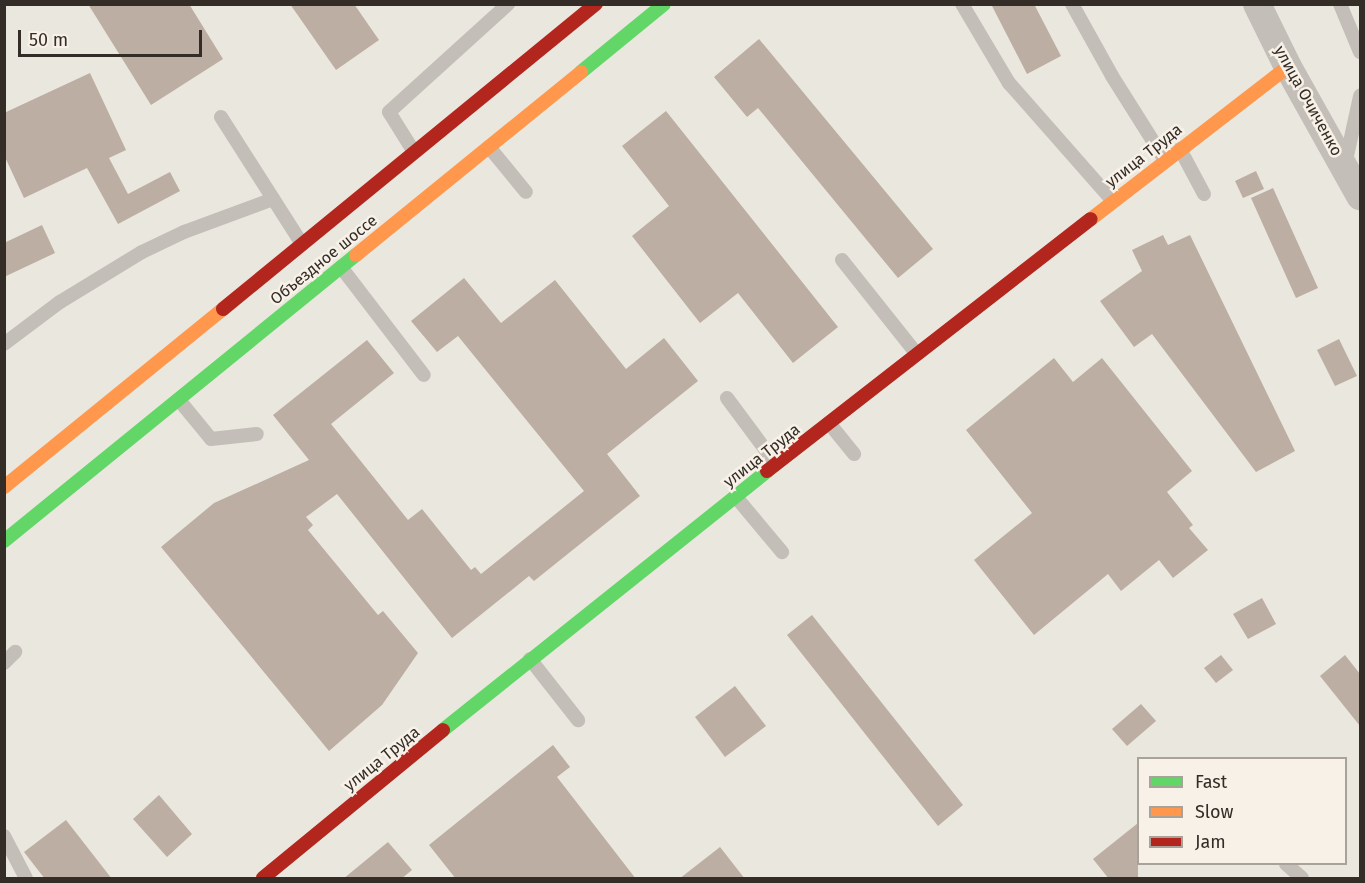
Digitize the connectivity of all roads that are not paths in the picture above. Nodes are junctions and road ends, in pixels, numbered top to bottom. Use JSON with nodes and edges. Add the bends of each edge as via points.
{"nodes":[{"id":1,"x":508,"y":4,"type":"edge"},
{"id":2,"x":596,"y":4,"type":"edge"},
{"id":3,"x":664,"y":4,"type":"edge"},
{"id":4,"x":962,"y":4,"type":"edge"},
{"id":5,"x":1072,"y":4,"type":"edge"},
{"id":6,"x":1257,"y":4,"type":"edge"},
{"id":7,"x":1340,"y":4,"type":"edge"},
{"id":8,"x":1357,"y":33,"type":"edge"},
{"id":9,"x":1360,"y":52,"type":"edge"},
{"id":10,"x":1288,"y":68,"type":"junction"},
{"id":11,"x":1360,"y":96,"type":"edge"},
{"id":12,"x":221,"y":117,"type":"dead end"},
{"id":13,"x":489,"y":147,"type":"junction"},
{"id":14,"x":1180,"y":149,"type":"junction"},
{"id":15,"x":414,"y":152,"type":"junction"},
{"id":16,"x":1165,"y":160,"type":"junction"},
{"id":17,"x":1345,"y":167,"type":"junction"},
{"id":18,"x":526,"y":192,"type":"dead end"},
{"id":19,"x":1204,"y":194,"type":"dead end"},
{"id":20,"x":1360,"y":196,"type":"edge"},
{"id":21,"x":273,"y":199,"type":"junction"},
{"id":22,"x":1113,"y":201,"type":"junction"},
{"id":23,"x":302,"y":244,"type":"junction"},
{"id":24,"x":842,"y":260,"type":"dead end"},
{"id":25,"x":341,"y":267,"type":"junction"},
{"id":26,"x":4,"y":344,"type":"edge"},
{"id":27,"x":916,"y":353,"type":"junction"},
{"id":28,"x":424,"y":375,"type":"dead end"},
{"id":29,"x":727,"y":398,"type":"dead end"},
{"id":30,"x":178,"y":400,"type":"junction"},
{"id":31,"x":830,"y":423,"type":"junction"},
{"id":32,"x":257,"y":434,"type":"dead end"},
{"id":33,"x":854,"y":454,"type":"dead end"},
{"id":34,"x":777,"y":465,"type":"junction"},
{"id":35,"x":4,"y":488,"type":"edge"},
{"id":36,"x":736,"y":497,"type":"junction"},
{"id":37,"x":4,"y":541,"type":"edge"},
{"id":38,"x":782,"y":552,"type":"dead end"},
{"id":39,"x":15,"y":652,"type":"dead end"},
{"id":40,"x":530,"y":659,"type":"junction"},
{"id":41,"x":4,"y":663,"type":"edge"},
{"id":42,"x":578,"y":720,"type":"dead end"},
{"id":43,"x":4,"y":837,"type":"edge"},
{"id":44,"x":1287,"y":865,"type":"edge"},
{"id":45,"x":26,"y":879,"type":"edge"},
{"id":46,"x":263,"y":879,"type":"edge"},
{"id":47,"x":1302,"y":879,"type":"edge"}],
"edges":[{"from":1,"to":15,"type":"lane","via":[[389,112]]},
{"from":2,"to":15,"type":"street","name":"Объездное шоссе"},
{"from":3,"to":13,"type":"street","name":"Объездное шоссе"},
{"from":4,"to":22,"type":"lane","via":[[1009,83]]},
{"from":5,"to":16,"type":"lane"},
{"from":6,"to":10,"type":"street","name":"улица Очиченко"},
{"from":7,"to":8,"type":"lane"},
{"from":8,"to":9,"type":"lane"},
{"from":10,"to":14,"type":"street","name":"улица Труда"},
{"from":10,"to":17,"type":"street","name":"улица Очиченко"},
{"from":11,"to":17,"type":"lane"},
{"from":12,"to":21,"type":"lane"},
{"from":13,"to":18,"type":"lane"},
{"from":13,"to":25,"type":"street","name":"Объездное шоссе"},
{"from":14,"to":16,"type":"street","name":"улица Труда"},
{"from":14,"to":19,"type":"lane"},
{"from":15,"to":23,"type":"street","name":"Объездное шоссе"},
{"from":16,"to":22,"type":"street","name":"улица Труда"},
{"from":17,"to":20,"type":"street","name":"улица Очиченко"},
{"from":21,"to":23,"type":"lane"},
{"from":21,"to":26,"type":"lane","via":[[142,252],[60,302]]},
{"from":22,"to":27,"type":"street","name":"улица Труда"},
{"from":23,"to":35,"type":"street","name":"Объездное шоссе"},
{"from":24,"to":27,"type":"lane"},
{"from":25,"to":28,"type":"lane"},
{"from":25,"to":30,"type":"street","name":"Объездное шоссе"},
{"from":27,"to":31,"type":"street","name":"улица Труда"},
{"from":29,"to":34,"type":"lane"},
{"from":30,"to":32,"type":"lane","via":[[212,439]]},
{"from":30,"to":37,"type":"street","name":"Объездное шоссе"},
{"from":31,"to":33,"type":"lane"},
{"from":31,"to":34,"type":"street","name":"улица Труда"},
{"from":34,"to":36,"type":"street","name":"улица Труда"},
{"from":36,"to":38,"type":"lane"},
{"from":36,"to":40,"type":"street","name":"улица Труда"},
{"from":39,"to":41,"type":"lane"},
{"from":40,"to":42,"type":"lane"},
{"from":40,"to":46,"type":"street","name":"улица Труда"},
{"from":43,"to":45,"type":"lane"},
{"from":44,"to":47,"type":"lane"}]}
